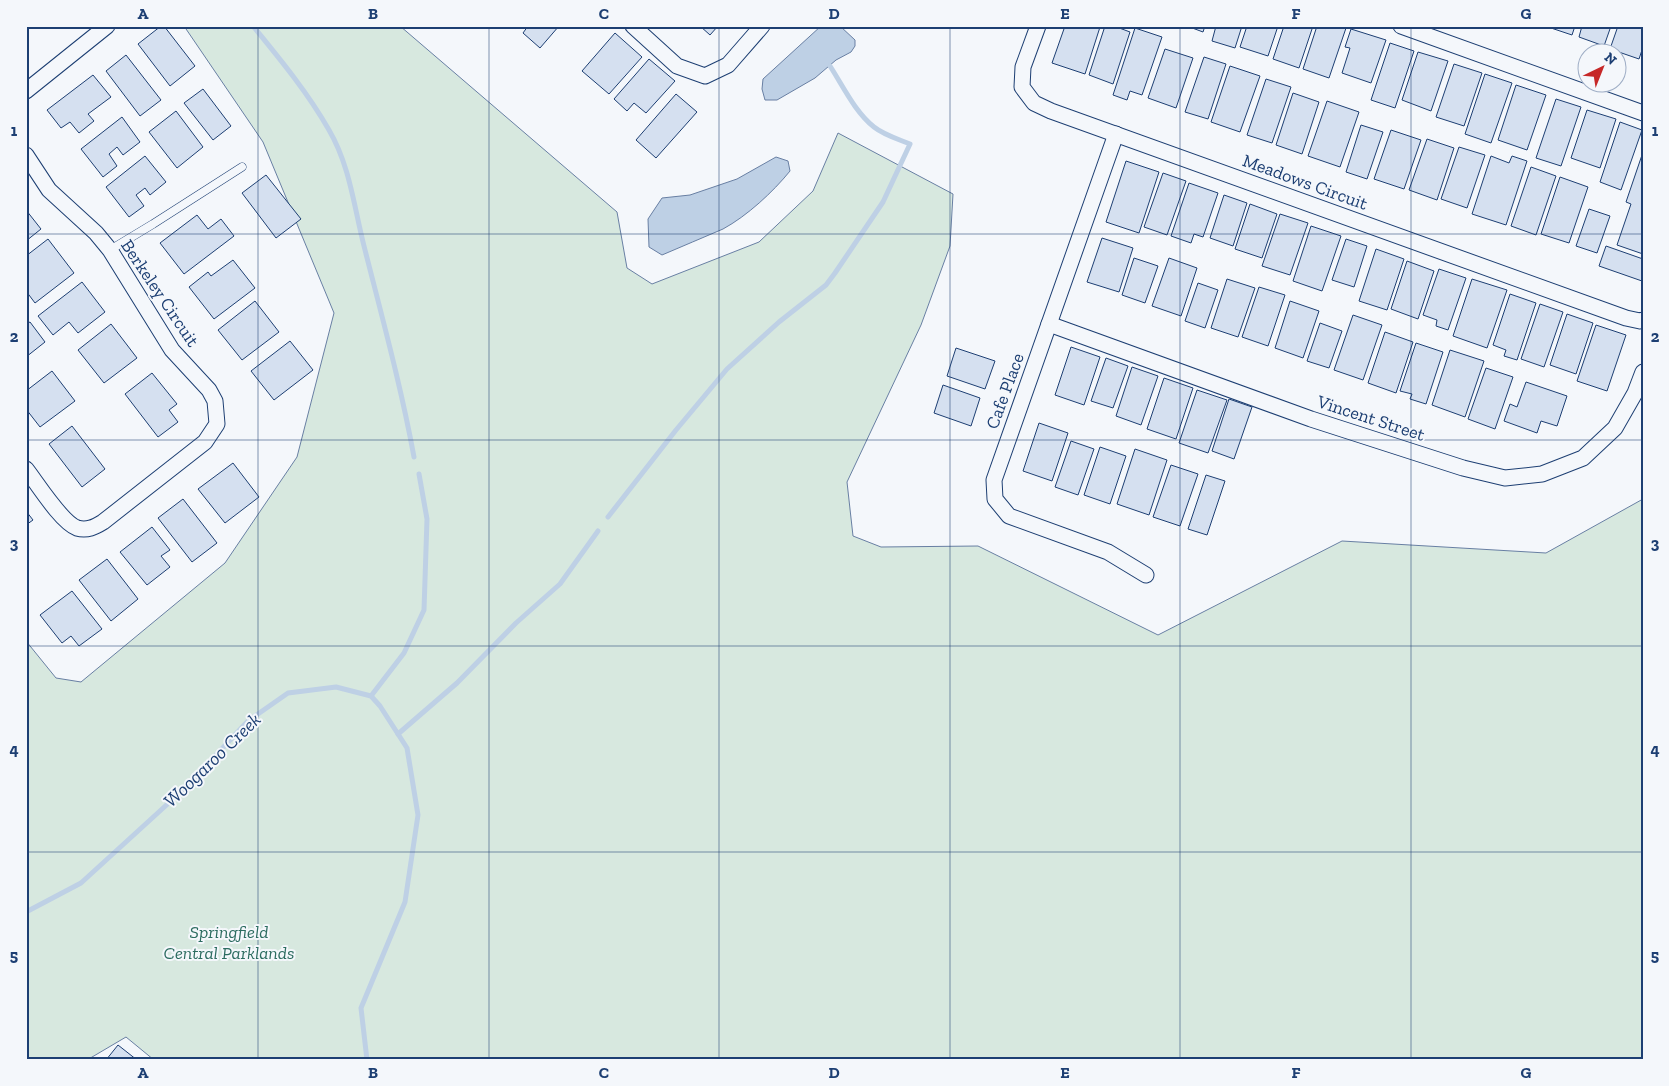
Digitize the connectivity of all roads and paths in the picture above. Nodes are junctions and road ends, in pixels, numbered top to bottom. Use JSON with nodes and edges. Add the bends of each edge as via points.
{"nodes":[{"id":1,"x":107,"y":26,"type":"edge"},
{"id":2,"x":633,"y":26,"type":"edge"},
{"id":3,"x":762,"y":26,"type":"edge"},
{"id":4,"x":1038,"y":26,"type":"edge"},
{"id":5,"x":1401,"y":26,"type":"edge"},
{"id":6,"x":26,"y":91,"type":"edge"},
{"id":7,"x":1643,"y":113,"type":"edge"},
{"id":8,"x":1116,"y":134,"type":"junction"},
{"id":9,"x":26,"y":155,"type":"edge"},
{"id":10,"x":242,"y":166,"type":"dead end"},
{"id":11,"x":110,"y":250,"type":"junction"},
{"id":12,"x":1643,"y":320,"type":"edge"},
{"id":13,"x":1049,"y":324,"type":"junction"},
{"id":14,"x":1643,"y":372,"type":"edge"},
{"id":15,"x":26,"y":469,"type":"edge"},
{"id":16,"x":1146,"y":575,"type":"dead end"}],
"edges":[{"from":1,"to":6,"type":"street"},
{"from":2,"to":3,"type":"street","via":[[678,66],[705,76],[728,65]]},
{"from":4,"to":8,"type":"street","name":"Meadows Circuit","via":[[1023,67],[1022,87],[1034,103]]},
{"from":5,"to":7,"type":"street"},
{"from":8,"to":12,"type":"street","name":"Meadows Circuit","via":[[1626,318]]},
{"from":8,"to":13,"type":"street","name":"Cafe Place"},
{"from":9,"to":11,"type":"street","name":"Berkeley Circuit","via":[[49,190]]},
{"from":10,"to":11,"type":"lane"},
{"from":11,"to":15,"type":"street","name":"Berkeley Circuit","via":[[172,350],[209,390],[215,401],[217,424],[197,449],[103,522],[88,529],[78,528],[64,518]]},
{"from":13,"to":14,"type":"street","name":"Vincent Street","via":[[1311,419],[1463,468],[1505,478],[1542,474],[1583,458],[1615,428]]},
{"from":13,"to":16,"type":"street","name":"Cafe Place","via":[[994,480],[995,498],[1009,516],[1108,552]]}]}
